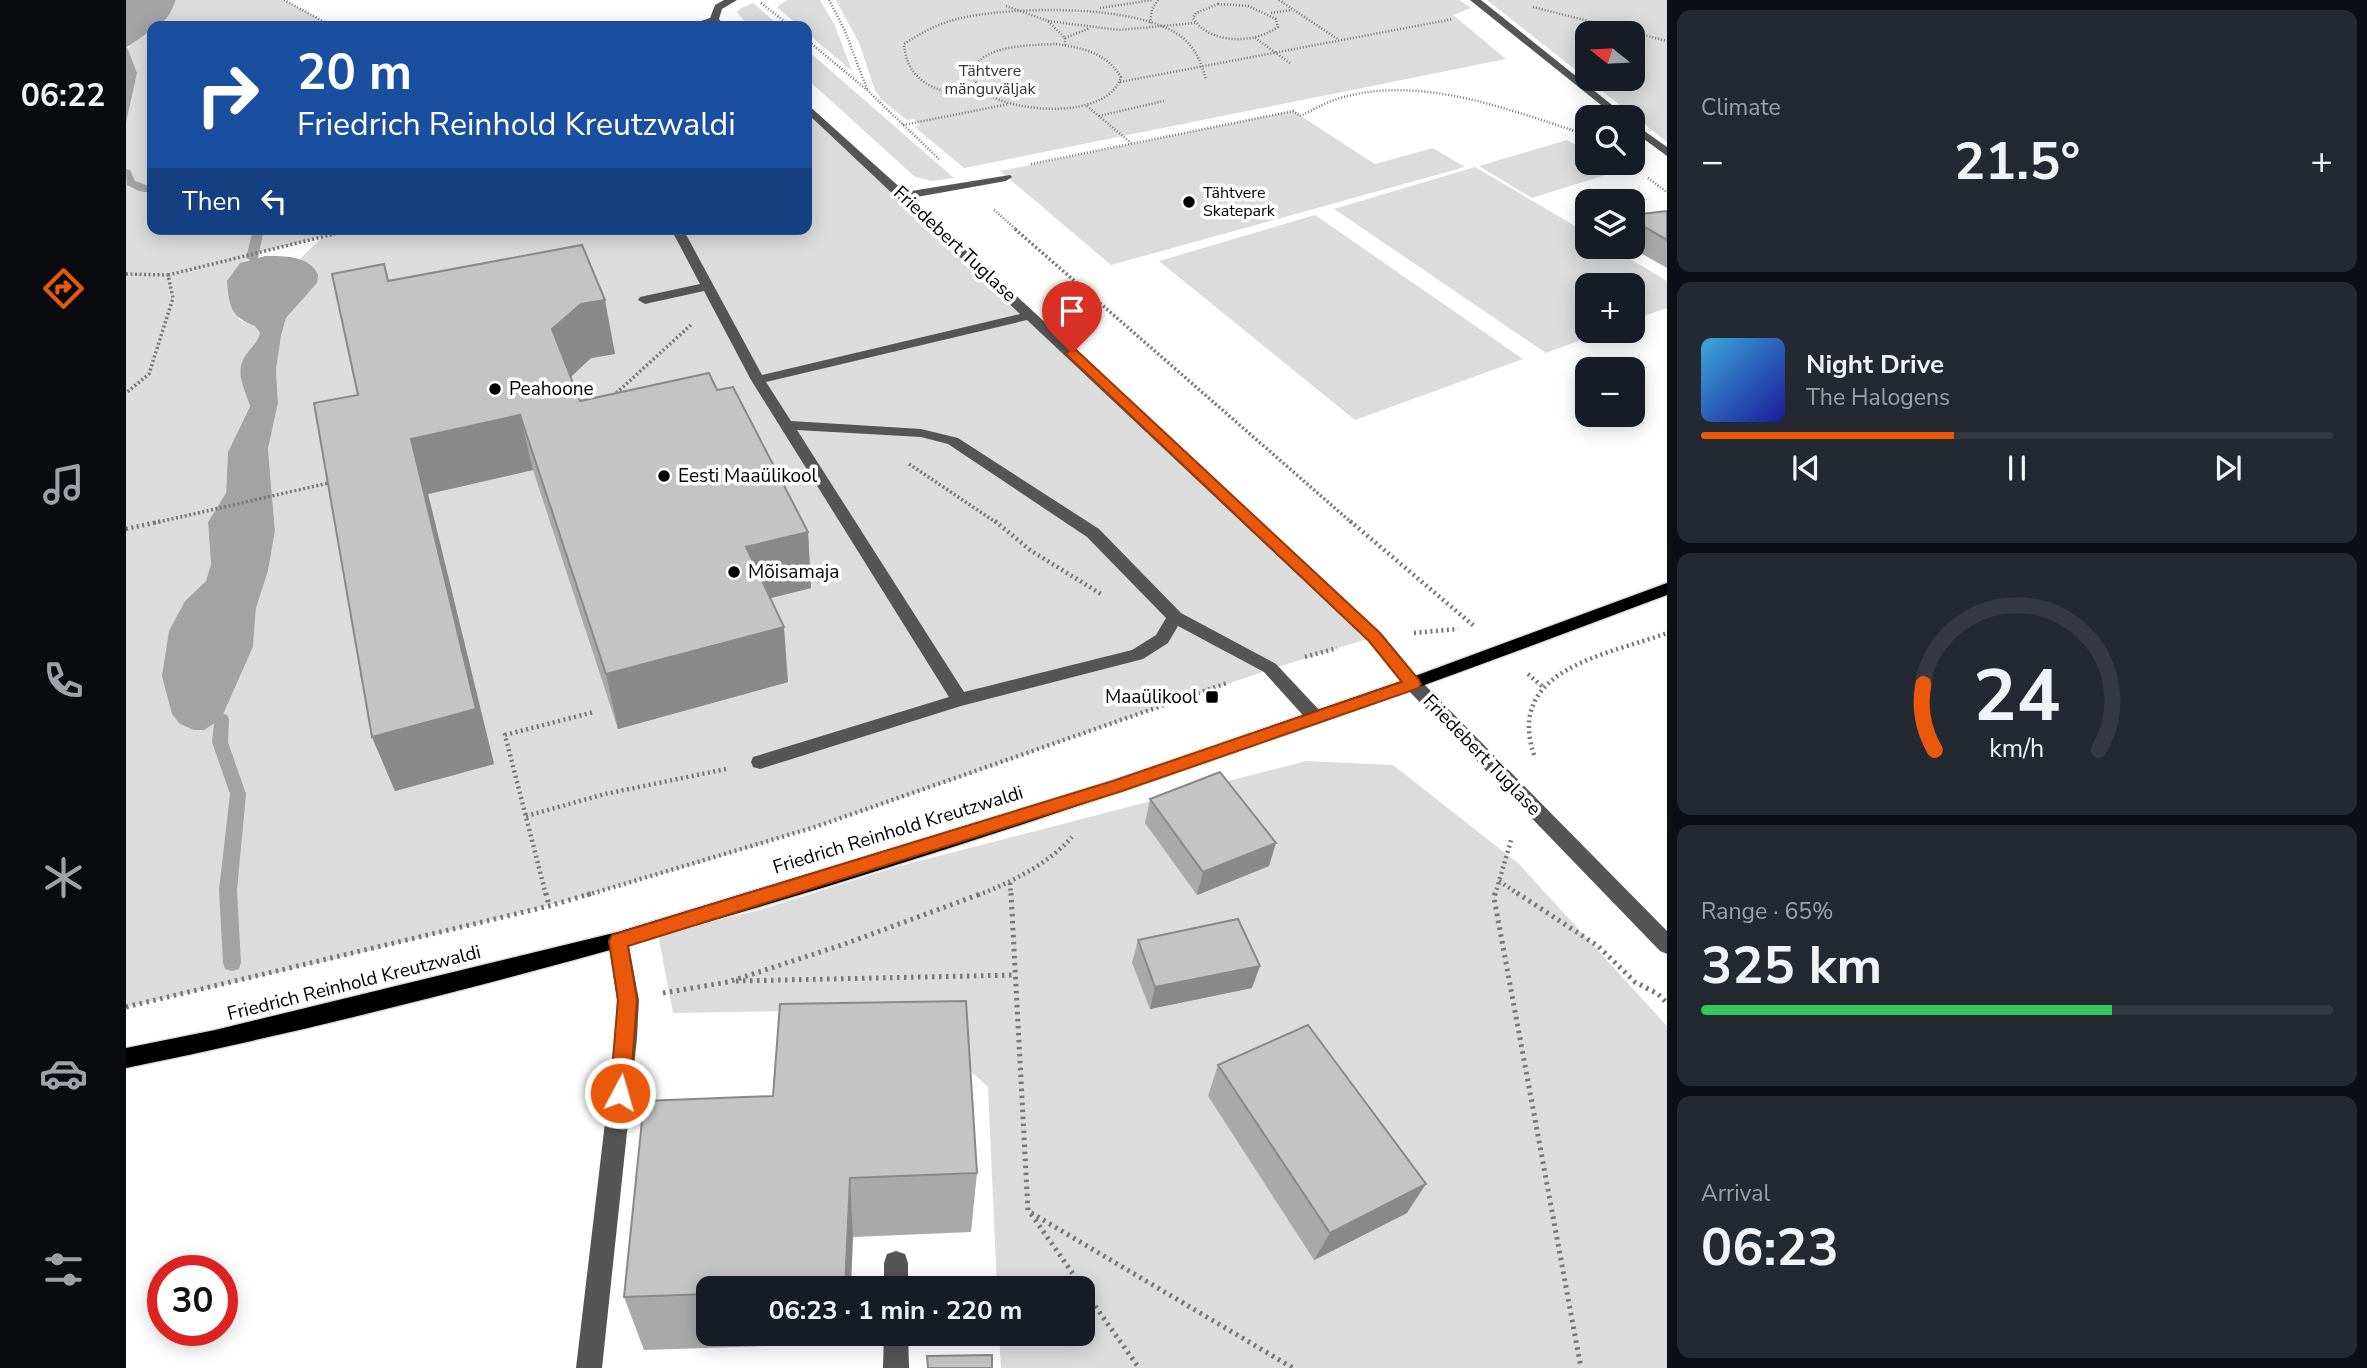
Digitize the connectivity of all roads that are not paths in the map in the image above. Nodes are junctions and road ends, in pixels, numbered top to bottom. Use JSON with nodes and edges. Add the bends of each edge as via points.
{"nodes":[{"id":1,"x":733,"y":0,"type":"edge"},
{"id":2,"x":1475,"y":0,"type":"edge"},
{"id":3,"x":717,"y":21,"type":"edge"},
{"id":4,"x":1607,"y":105,"type":"edge"},
{"id":5,"x":812,"y":112,"type":"edge"},
{"id":6,"x":1645,"y":136,"type":"edge"},
{"id":7,"x":1667,"y":153,"type":"edge"},
{"id":8,"x":1006,"y":177,"type":"road end"},
{"id":9,"x":903,"y":196,"type":"junction"},
{"id":10,"x":680,"y":235,"type":"edge"},
{"id":11,"x":707,"y":286,"type":"junction"},
{"id":12,"x":645,"y":300,"type":"dead end"},
{"id":13,"x":1032,"y":315,"type":"junction"},
{"id":14,"x":758,"y":380,"type":"junction"},
{"id":15,"x":787,"y":425,"type":"junction"},
{"id":16,"x":1667,"y":589,"type":"edge"},
{"id":17,"x":1175,"y":617,"type":"junction"},
{"id":18,"x":1413,"y":684,"type":"junction"},
{"id":19,"x":960,"y":700,"type":"junction"},
{"id":20,"x":1315,"y":717,"type":"junction"},
{"id":21,"x":760,"y":762,"type":"road end"},
{"id":22,"x":618,"y":941,"type":"junction"},
{"id":23,"x":1667,"y":945,"type":"edge"},
{"id":24,"x":126,"y":1058,"type":"edge"},
{"id":25,"x":896,"y":1263,"type":"dead end"},
{"id":26,"x":896,"y":1276,"type":"edge"},
{"id":27,"x":896,"y":1346,"type":"edge"},
{"id":28,"x":589,"y":1368,"type":"edge"},
{"id":29,"x":896,"y":1368,"type":"edge"}],
"edges":[{"from":1,"to":3,"type":"street","via":[[718,7]]},
{"from":2,"to":4,"type":"street"},
{"from":5,"to":9,"type":"street","name":"Friedebert Tuglase"},
{"from":6,"to":7,"type":"street"},
{"from":8,"to":9,"type":"street"},
{"from":9,"to":13,"type":"street","name":"Friedebert Tuglase"},
{"from":10,"to":11,"type":"street"},
{"from":11,"to":12,"type":"street"},
{"from":11,"to":14,"type":"street"},
{"from":13,"to":14,"type":"street"},
{"from":13,"to":18,"type":"street","name":"Friedebert Tuglase","via":[[1374,637]]},
{"from":14,"to":15,"type":"street"},
{"from":15,"to":17,"type":"street","via":[[920,433],[953,441],[1093,533]]},
{"from":15,"to":19,"type":"street"},
{"from":16,"to":18,"type":"main road","name":"Friedrich Reinhold Kreutzwaldi"},
{"from":17,"to":19,"type":"street","via":[[1162,639],[1137,655]]},
{"from":17,"to":20,"type":"street","via":[[1270,668]]},
{"from":18,"to":20,"type":"main road","name":"Friedrich Reinhold Kreutzwaldi"},
{"from":18,"to":23,"type":"street","name":"Friedebert Tuglase"},
{"from":19,"to":21,"type":"street"},
{"from":20,"to":22,"type":"main road","name":"Friedrich Reinhold Kreutzwaldi","via":[[1116,787]]},
{"from":22,"to":24,"type":"main road","name":"Friedrich Reinhold Kreutzwaldi"},
{"from":22,"to":28,"type":"street","via":[[628,1000],[625,1052]]},
{"from":25,"to":26,"type":"street"},
{"from":27,"to":29,"type":"street"}]}
